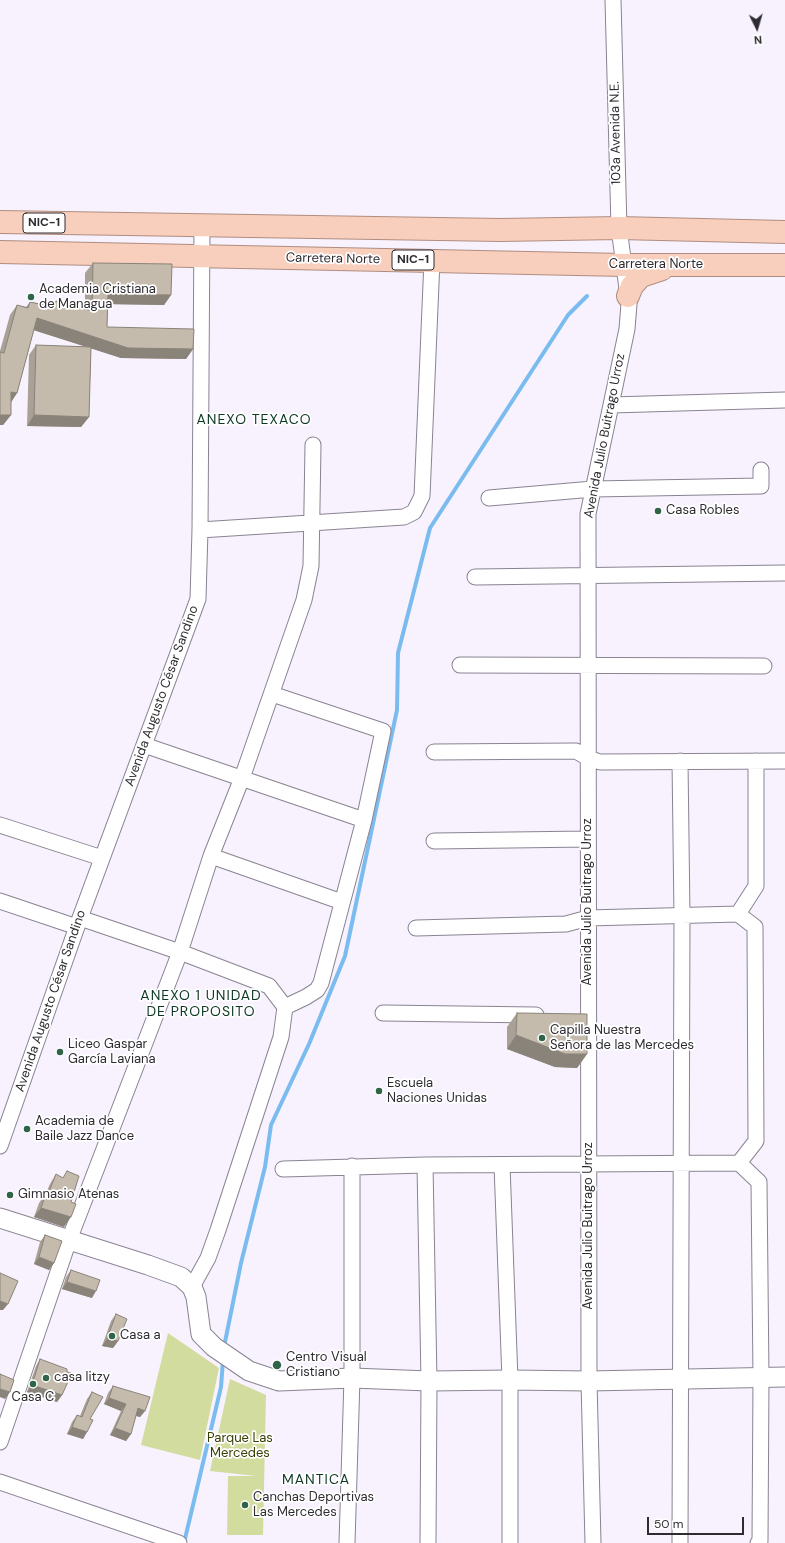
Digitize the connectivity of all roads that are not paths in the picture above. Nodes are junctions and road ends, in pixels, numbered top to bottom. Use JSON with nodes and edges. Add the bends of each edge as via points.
{"nodes":[{"id":1,"x":613,"y":0,"type":"edge"},
{"id":2,"x":0,"y":222,"type":"edge"},
{"id":3,"x":202,"y":225,"type":"junction"},
{"id":4,"x":619,"y":228,"type":"junction"},
{"id":5,"x":785,"y":232,"type":"edge"},
{"id":6,"x":0,"y":252,"type":"edge"},
{"id":7,"x":202,"y":256,"type":"junction"},
{"id":8,"x":432,"y":260,"type":"junction"},
{"id":9,"x":624,"y":265,"type":"junction"},
{"id":10,"x":691,"y":265,"type":"junction"},
{"id":11,"x":785,"y":265,"type":"edge"},
{"id":12,"x":628,"y":296,"type":"junction"},
{"id":13,"x":785,"y":400,"type":"edge"},
{"id":14,"x":611,"y":405,"type":"junction"},
{"id":15,"x":313,"y":446,"type":"dead end"},
{"id":16,"x":761,"y":470,"type":"dead end"},
{"id":17,"x":593,"y":489,"type":"junction"},
{"id":18,"x":489,"y":498,"type":"dead end"},
{"id":19,"x":312,"y":523,"type":"junction"},
{"id":20,"x":200,"y":530,"type":"junction"},
{"id":21,"x":785,"y":573,"type":"edge"},
{"id":22,"x":588,"y":576,"type":"junction"},
{"id":23,"x":475,"y":577,"type":"dead end"},
{"id":24,"x":460,"y":665,"type":"dead end"},
{"id":25,"x":588,"y":666,"type":"junction"},
{"id":26,"x":764,"y":666,"type":"dead end"},
{"id":27,"x":272,"y":694,"type":"junction"},
{"id":28,"x":144,"y":745,"type":"junction"},
{"id":29,"x":434,"y":752,"type":"dead end"},
{"id":30,"x":588,"y":758,"type":"junction"},
{"id":31,"x":680,"y":761,"type":"junction"},
{"id":32,"x":756,"y":761,"type":"junction"},
{"id":33,"x":785,"y":761,"type":"edge"},
{"id":34,"x":242,"y":778,"type":"junction"},
{"id":35,"x":364,"y":820,"type":"junction"},
{"id":36,"x":0,"y":825,"type":"edge"},
{"id":37,"x":588,"y":839,"type":"junction"},
{"id":38,"x":434,"y":841,"type":"dead end"},
{"id":39,"x":210,"y":856,"type":"junction"},
{"id":40,"x":102,"y":858,"type":"junction"},
{"id":41,"x":0,"y":901,"type":"edge"},
{"id":42,"x":342,"y":902,"type":"junction"},
{"id":43,"x":738,"y":914,"type":"junction"},
{"id":44,"x":682,"y":916,"type":"junction"},
{"id":45,"x":588,"y":918,"type":"junction"},
{"id":46,"x":78,"y":923,"type":"junction"},
{"id":47,"x":416,"y":928,"type":"dead end"},
{"id":48,"x":180,"y":952,"type":"junction"},
{"id":49,"x":285,"y":1007,"type":"junction"},
{"id":50,"x":383,"y":1013,"type":"dead end"},
{"id":51,"x":548,"y":1015,"type":"edge"},
{"id":52,"x":572,"y":1016,"type":"edge"},
{"id":53,"x":588,"y":1016,"type":"junction"},
{"id":54,"x":0,"y":1146,"type":"edge"},
{"id":55,"x":680,"y":1162,"type":"junction"},
{"id":56,"x":739,"y":1162,"type":"junction"},
{"id":57,"x":589,"y":1164,"type":"junction"},
{"id":58,"x":425,"y":1165,"type":"junction"},
{"id":59,"x":502,"y":1165,"type":"junction"},
{"id":60,"x":352,"y":1166,"type":"junction"},
{"id":61,"x":283,"y":1169,"type":"dead end"},
{"id":62,"x":0,"y":1218,"type":"edge"},
{"id":63,"x":69,"y":1240,"type":"junction"},
{"id":64,"x":192,"y":1287,"type":"junction"},
{"id":65,"x":785,"y":1377,"type":"edge"},
{"id":66,"x":352,"y":1378,"type":"junction"},
{"id":67,"x":681,"y":1378,"type":"junction"},
{"id":68,"x":761,"y":1378,"type":"junction"},
{"id":69,"x":510,"y":1380,"type":"junction"},
{"id":70,"x":429,"y":1381,"type":"junction"},
{"id":71,"x":588,"y":1381,"type":"junction"},
{"id":72,"x":0,"y":1442,"type":"edge"},
{"id":73,"x":0,"y":1482,"type":"edge"},
{"id":74,"x":176,"y":1542,"type":"edge"},
{"id":75,"x":347,"y":1543,"type":"edge"},
{"id":76,"x":428,"y":1543,"type":"edge"},
{"id":77,"x":510,"y":1543,"type":"edge"},
{"id":78,"x":593,"y":1543,"type":"edge"},
{"id":79,"x":680,"y":1543,"type":"edge"},
{"id":80,"x":758,"y":1543,"type":"edge"}],
"edges":[{"from":1,"to":4,"type":"street","name":"103a Avenida N.E."},
{"from":2,"to":3,"type":"highway","number":"NIC-1"},
{"from":3,"to":4,"type":"highway","number":"NIC-1","via":[[501,230]]},
{"from":3,"to":7,"type":"street","name":"Avenida Augusto César Sandino"},
{"from":4,"to":5,"type":"highway","number":"NIC-1"},
{"from":4,"to":9,"type":"street","name":"103a Avenida N.E."},
{"from":6,"to":7,"type":"highway","name":"Carretera Norte","number":"NIC-1"},
{"from":7,"to":8,"type":"highway","name":"Carretera Norte","number":"NIC-1"},
{"from":7,"to":20,"type":"street","name":"Avenida Augusto César Sandino"},
{"from":8,"to":9,"type":"highway","name":"Carretera Norte","number":"NIC-1"},
{"from":8,"to":19,"type":"street","via":[[422,496],[414,512],[404,517]]},
{"from":9,"to":10,"type":"highway","name":"Carretera Norte","number":"NIC-1"},
{"from":9,"to":12,"type":"street","name":"Avenida Julio Buitrago Urroz"},
{"from":10,"to":11,"type":"highway","name":"Carretera Norte","number":"NIC-1"},
{"from":10,"to":12,"type":"highway","via":[[646,273],[637,280]]},
{"from":12,"to":14,"type":"street","name":"Avenida Julio Buitrago Urroz","via":[[627,329]]},
{"from":13,"to":14,"type":"street"},
{"from":14,"to":17,"type":"street","name":"Avenida Julio Buitrago Urroz"},
{"from":15,"to":19,"type":"street"},
{"from":16,"to":17,"type":"street","via":[[761,486]]},
{"from":17,"to":18,"type":"street"},
{"from":17,"to":22,"type":"street","name":"Avenida Julio Buitrago Urroz","via":[[588,514]]},
{"from":19,"to":20,"type":"street"},
{"from":19,"to":27,"type":"street","via":[[311,566],[304,600]]},
{"from":20,"to":28,"type":"street","name":"Avenida Augusto César Sandino","via":[[198,599]]},
{"from":21,"to":22,"type":"street"},
{"from":22,"to":23,"type":"street"},
{"from":22,"to":25,"type":"street","name":"Avenida Julio Buitrago Urroz"},
{"from":24,"to":25,"type":"street"},
{"from":25,"to":26,"type":"street"},
{"from":25,"to":30,"type":"street","name":"Avenida Julio Buitrago Urroz"},
{"from":27,"to":34,"type":"street"},
{"from":27,"to":35,"type":"street","via":[[382,731]]},
{"from":28,"to":34,"type":"street"},
{"from":28,"to":40,"type":"street","name":"Avenida Augusto César Sandino"},
{"from":29,"to":30,"type":"street","via":[[576,751]]},
{"from":30,"to":31,"type":"street","via":[[600,762]]},
{"from":30,"to":37,"type":"street","name":"Avenida Julio Buitrago Urroz"},
{"from":31,"to":32,"type":"street"},
{"from":31,"to":44,"type":"street"},
{"from":32,"to":33,"type":"street"},
{"from":32,"to":43,"type":"street","via":[[756,886]]},
{"from":34,"to":35,"type":"street"},
{"from":34,"to":39,"type":"street"},
{"from":35,"to":42,"type":"street"},
{"from":36,"to":40,"type":"street"},
{"from":37,"to":38,"type":"street"},
{"from":37,"to":45,"type":"street","name":"Avenida Julio Buitrago Urroz"},
{"from":39,"to":42,"type":"street"},
{"from":39,"to":48,"type":"street"},
{"from":40,"to":46,"type":"street","name":"Avenida Augusto César Sandino"},
{"from":41,"to":46,"type":"street"},
{"from":42,"to":49,"type":"street","via":[[321,984],[317,990]]},
{"from":43,"to":44,"type":"street"},
{"from":43,"to":56,"type":"street","via":[[755,927],[756,1038],[756,1142]]},
{"from":44,"to":45,"type":"street"},
{"from":44,"to":55,"type":"street"},
{"from":45,"to":47,"type":"street","via":[[566,924]]},
{"from":45,"to":53,"type":"street","name":"Avenida Julio Buitrago Urroz"},
{"from":46,"to":48,"type":"street"},
{"from":46,"to":54,"type":"street","name":"Avenida Augusto César Sandino"},
{"from":48,"to":49,"type":"street","via":[[269,986]]},
{"from":48,"to":63,"type":"street"},
{"from":49,"to":64,"type":"street","via":[[281,1037],[218,1230],[208,1258]]},
{"from":50,"to":51,"type":"street"},
{"from":52,"to":53,"type":"street"},
{"from":53,"to":57,"type":"street","name":"Avenida Julio Buitrago Urroz"},
{"from":55,"to":56,"type":"street"},
{"from":55,"to":57,"type":"street"},
{"from":55,"to":67,"type":"street"},
{"from":56,"to":68,"type":"street","via":[[759,1182]]},
{"from":57,"to":59,"type":"street"},
{"from":57,"to":71,"type":"street","name":"Avenida Julio Buitrago Urroz"},
{"from":58,"to":59,"type":"street"},
{"from":58,"to":60,"type":"street"},
{"from":58,"to":70,"type":"street"},
{"from":59,"to":69,"type":"street"},
{"from":60,"to":61,"type":"street"},
{"from":60,"to":66,"type":"street"},
{"from":62,"to":63,"type":"street"},
{"from":63,"to":64,"type":"street","via":[[154,1267],[181,1278]]},
{"from":63,"to":72,"type":"street"},
{"from":64,"to":66,"type":"street","via":[[196,1297],[201,1334],[214,1347],[249,1371],[279,1381]]},
{"from":65,"to":68,"type":"street"},
{"from":66,"to":70,"type":"street"},
{"from":66,"to":75,"type":"street"},
{"from":67,"to":68,"type":"street"},
{"from":67,"to":71,"type":"street"},
{"from":67,"to":79,"type":"street"},
{"from":68,"to":80,"type":"street"},
{"from":69,"to":70,"type":"street"},
{"from":69,"to":71,"type":"street"},
{"from":69,"to":77,"type":"street"},
{"from":70,"to":76,"type":"street"},
{"from":71,"to":78,"type":"street","name":"Avenida Julio Buitrago Urroz"},
{"from":73,"to":74,"type":"street"}]}
